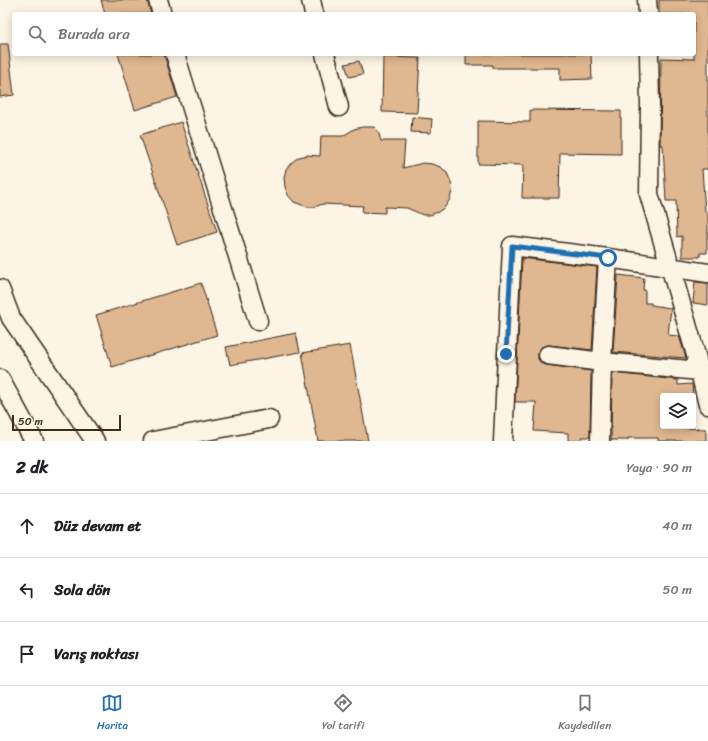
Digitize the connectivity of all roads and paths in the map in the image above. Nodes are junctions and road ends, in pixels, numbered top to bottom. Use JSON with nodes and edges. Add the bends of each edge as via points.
{"nodes":[{"id":1,"x":158,"y":0,"type":"edge"},
{"id":2,"x":311,"y":0,"type":"edge"},
{"id":3,"x":647,"y":0,"type":"edge"},
{"id":4,"x":161,"y":12,"type":"edge"},
{"id":5,"x":314,"y":12,"type":"edge"},
{"id":6,"x":648,"y":12,"type":"edge"},
{"id":7,"x":175,"y":56,"type":"edge"},
{"id":8,"x":326,"y":56,"type":"edge"},
{"id":9,"x":649,"y":56,"type":"edge"},
{"id":10,"x":339,"y":107,"type":"dead end"},
{"id":11,"x":608,"y":258,"type":"junction"},
{"id":12,"x":670,"y":268,"type":"junction"},
{"id":13,"x":708,"y":273,"type":"edge"},
{"id":14,"x":0,"y":289,"type":"edge"},
{"id":15,"x":258,"y":322,"type":"dead end"},
{"id":16,"x":548,"y":354,"type":"dead end"},
{"id":17,"x":701,"y":361,"type":"edge"},
{"id":18,"x":602,"y":362,"type":"junction"},
{"id":19,"x":0,"y":379,"type":"edge"},
{"id":20,"x":708,"y":405,"type":"edge"},
{"id":21,"x":269,"y":419,"type":"dead end"},
{"id":22,"x":34,"y":441,"type":"edge"},
{"id":23,"x":95,"y":441,"type":"edge"},
{"id":24,"x":153,"y":441,"type":"edge"},
{"id":25,"x":503,"y":441,"type":"edge"},
{"id":26,"x":600,"y":441,"type":"edge"}],
"edges":[{"from":1,"to":4,"type":"street"},
{"from":2,"to":5,"type":"street"},
{"from":3,"to":6,"type":"street"},
{"from":7,"to":15,"type":"street"},
{"from":8,"to":10,"type":"street"},
{"from":9,"to":12,"type":"street","via":[[649,194]]},
{"from":11,"to":12,"type":"street"},
{"from":11,"to":18,"type":"street"},
{"from":11,"to":25,"type":"street","via":[[512,246]]},
{"from":12,"to":13,"type":"street"},
{"from":12,"to":17,"type":"street"},
{"from":14,"to":23,"type":"street","via":[[11,318]]},
{"from":16,"to":18,"type":"street"},
{"from":17,"to":18,"type":"street"},
{"from":17,"to":20,"type":"street"},
{"from":18,"to":26,"type":"street"},
{"from":19,"to":22,"type":"street"},
{"from":21,"to":24,"type":"street"}]}
